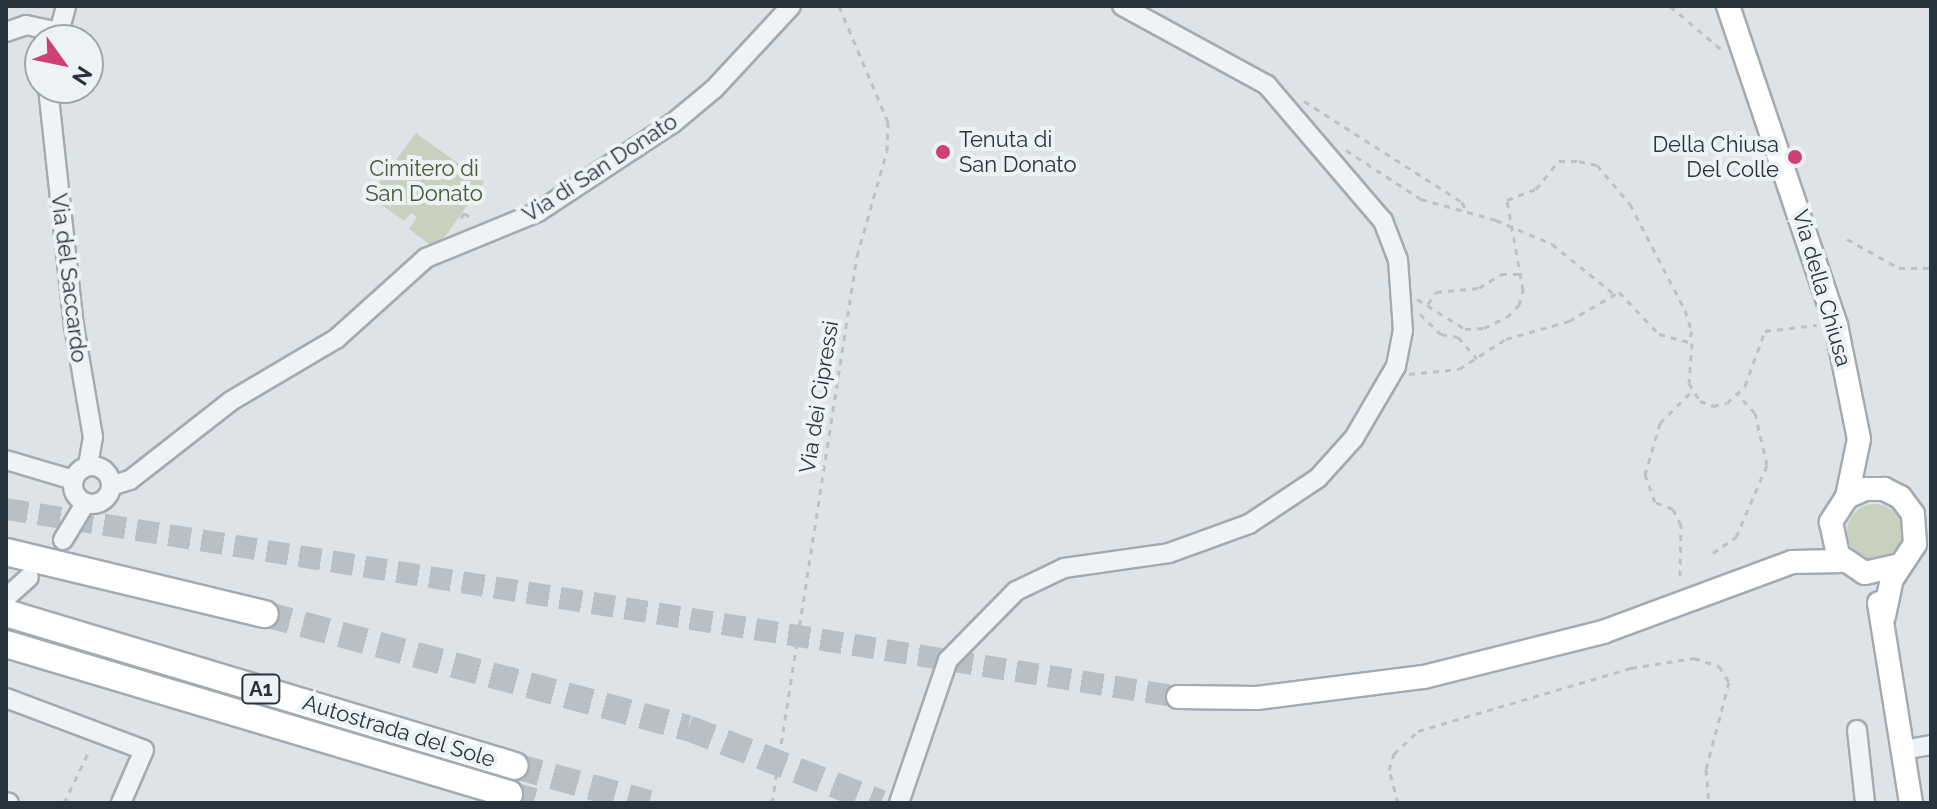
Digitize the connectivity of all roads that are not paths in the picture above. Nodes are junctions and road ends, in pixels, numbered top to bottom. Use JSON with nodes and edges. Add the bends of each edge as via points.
{"nodes":[{"id":1,"x":791,"y":6,"type":"edge"},
{"id":2,"x":1122,"y":6,"type":"edge"},
{"id":3,"x":1727,"y":10,"type":"edge"},
{"id":4,"x":50,"y":104,"type":"edge"},
{"id":5,"x":1859,"y":439,"type":"junction"},
{"id":6,"x":6,"y":460,"type":"edge"},
{"id":7,"x":88,"y":466,"type":"junction"},
{"id":8,"x":73,"y":480,"type":"junction"},
{"id":9,"x":111,"y":486,"type":"junction"},
{"id":10,"x":1884,"y":489,"type":"junction"},
{"id":11,"x":1847,"y":497,"type":"junction"},
{"id":12,"x":85,"y":504,"type":"junction"},
{"id":13,"x":1831,"y":522,"type":"junction"},
{"id":14,"x":63,"y":540,"type":"dead end"},
{"id":15,"x":6,"y":552,"type":"edge"},
{"id":16,"x":1843,"y":561,"type":"junction"},
{"id":17,"x":1792,"y":562,"type":"junction"},
{"id":18,"x":1900,"y":565,"type":"junction"},
{"id":19,"x":1865,"y":573,"type":"junction"},
{"id":20,"x":29,"y":577,"type":"dead end"},
{"id":21,"x":7,"y":604,"type":"edge"},
{"id":22,"x":265,"y":614,"type":"tunnel mouth"},
{"id":23,"x":1884,"y":616,"type":"junction"},
{"id":24,"x":6,"y":644,"type":"edge"},
{"id":25,"x":1178,"y":697,"type":"tunnel mouth"},
{"id":26,"x":6,"y":698,"type":"edge"},
{"id":27,"x":1857,"y":730,"type":"dead end"},
{"id":28,"x":1931,"y":745,"type":"edge"},
{"id":29,"x":1903,"y":750,"type":"junction"},
{"id":30,"x":515,"y":766,"type":"tunnel mouth"},
{"id":31,"x":509,"y":794,"type":"tunnel mouth"},
{"id":32,"x":121,"y":803,"type":"edge"},
{"id":33,"x":899,"y":803,"type":"edge"},
{"id":34,"x":1865,"y":803,"type":"edge"},
{"id":35,"x":1911,"y":803,"type":"edge"}],
"edges":[{"from":1,"to":9,"type":"street","name":"Via di San Donato","via":[[714,89],[673,123],[538,212],[426,258],[336,339],[231,401],[130,480]]},
{"from":2,"to":33,"type":"street","via":[[1271,89],[1383,221],[1398,260],[1402,303],[1403,331],[1394,370],[1354,438],[1318,478],[1249,524],[1169,553],[1064,568],[1016,591],[948,660]]},
{"from":3,"to":5,"type":"main road","name":"Via della Chiusa","via":[[1836,325]]},
{"from":4,"to":7,"type":"street","name":"Via del Saccardo","via":[[74,326],[93,437]]},
{"from":5,"to":10,"type":"main road","name":"Via della Chiusa"},
{"from":5,"to":11,"type":"main road","name":"Via della Chiusa"},
{"from":6,"to":8,"type":"street"},
{"from":7,"to":8,"type":"street"},
{"from":7,"to":9,"type":"street","via":[[104,470]]},
{"from":8,"to":12,"type":"street","via":[[73,492]]},
{"from":9,"to":12,"type":"street","via":[[104,500]]},
{"from":10,"to":11,"type":"main road","via":[[1865,489]]},
{"from":10,"to":18,"type":"main road","name":"Via della Chiusa","via":[[1908,504],[1916,524],[1915,544]]},
{"from":11,"to":13,"type":"main road","name":"Via della Chiusa"},
{"from":12,"to":14,"type":"street"},
{"from":13,"to":16,"type":"main road","via":[[1831,540]]},
{"from":13,"to":17,"type":"main road","name":"Via della Chiusa"},
{"from":15,"to":22,"type":"highway"},
{"from":16,"to":17,"type":"main road"},
{"from":16,"to":19,"type":"main road"},
{"from":17,"to":25,"type":"main road","via":[[1603,632],[1490,663],[1314,693]]},
{"from":18,"to":19,"type":"main road"},
{"from":18,"to":23,"type":"main road","name":"Via della Chiusa"},
{"from":19,"to":23,"type":"main road","name":"Via della Chiusa"},
{"from":20,"to":21,"type":"street"},
{"from":21,"to":30,"type":"highway","name":"Autostrada del Sole","number":"A1"},
{"from":23,"to":29,"type":"main road","name":"Via della Chiusa"},
{"from":24,"to":31,"type":"highway","name":"Autostrada del Sole","number":"A1"},
{"from":26,"to":32,"type":"street","via":[[144,750]]},
{"from":27,"to":34,"type":"street"},
{"from":28,"to":29,"type":"street"},
{"from":29,"to":35,"type":"main road","name":"Via della Chiusa"}]}
